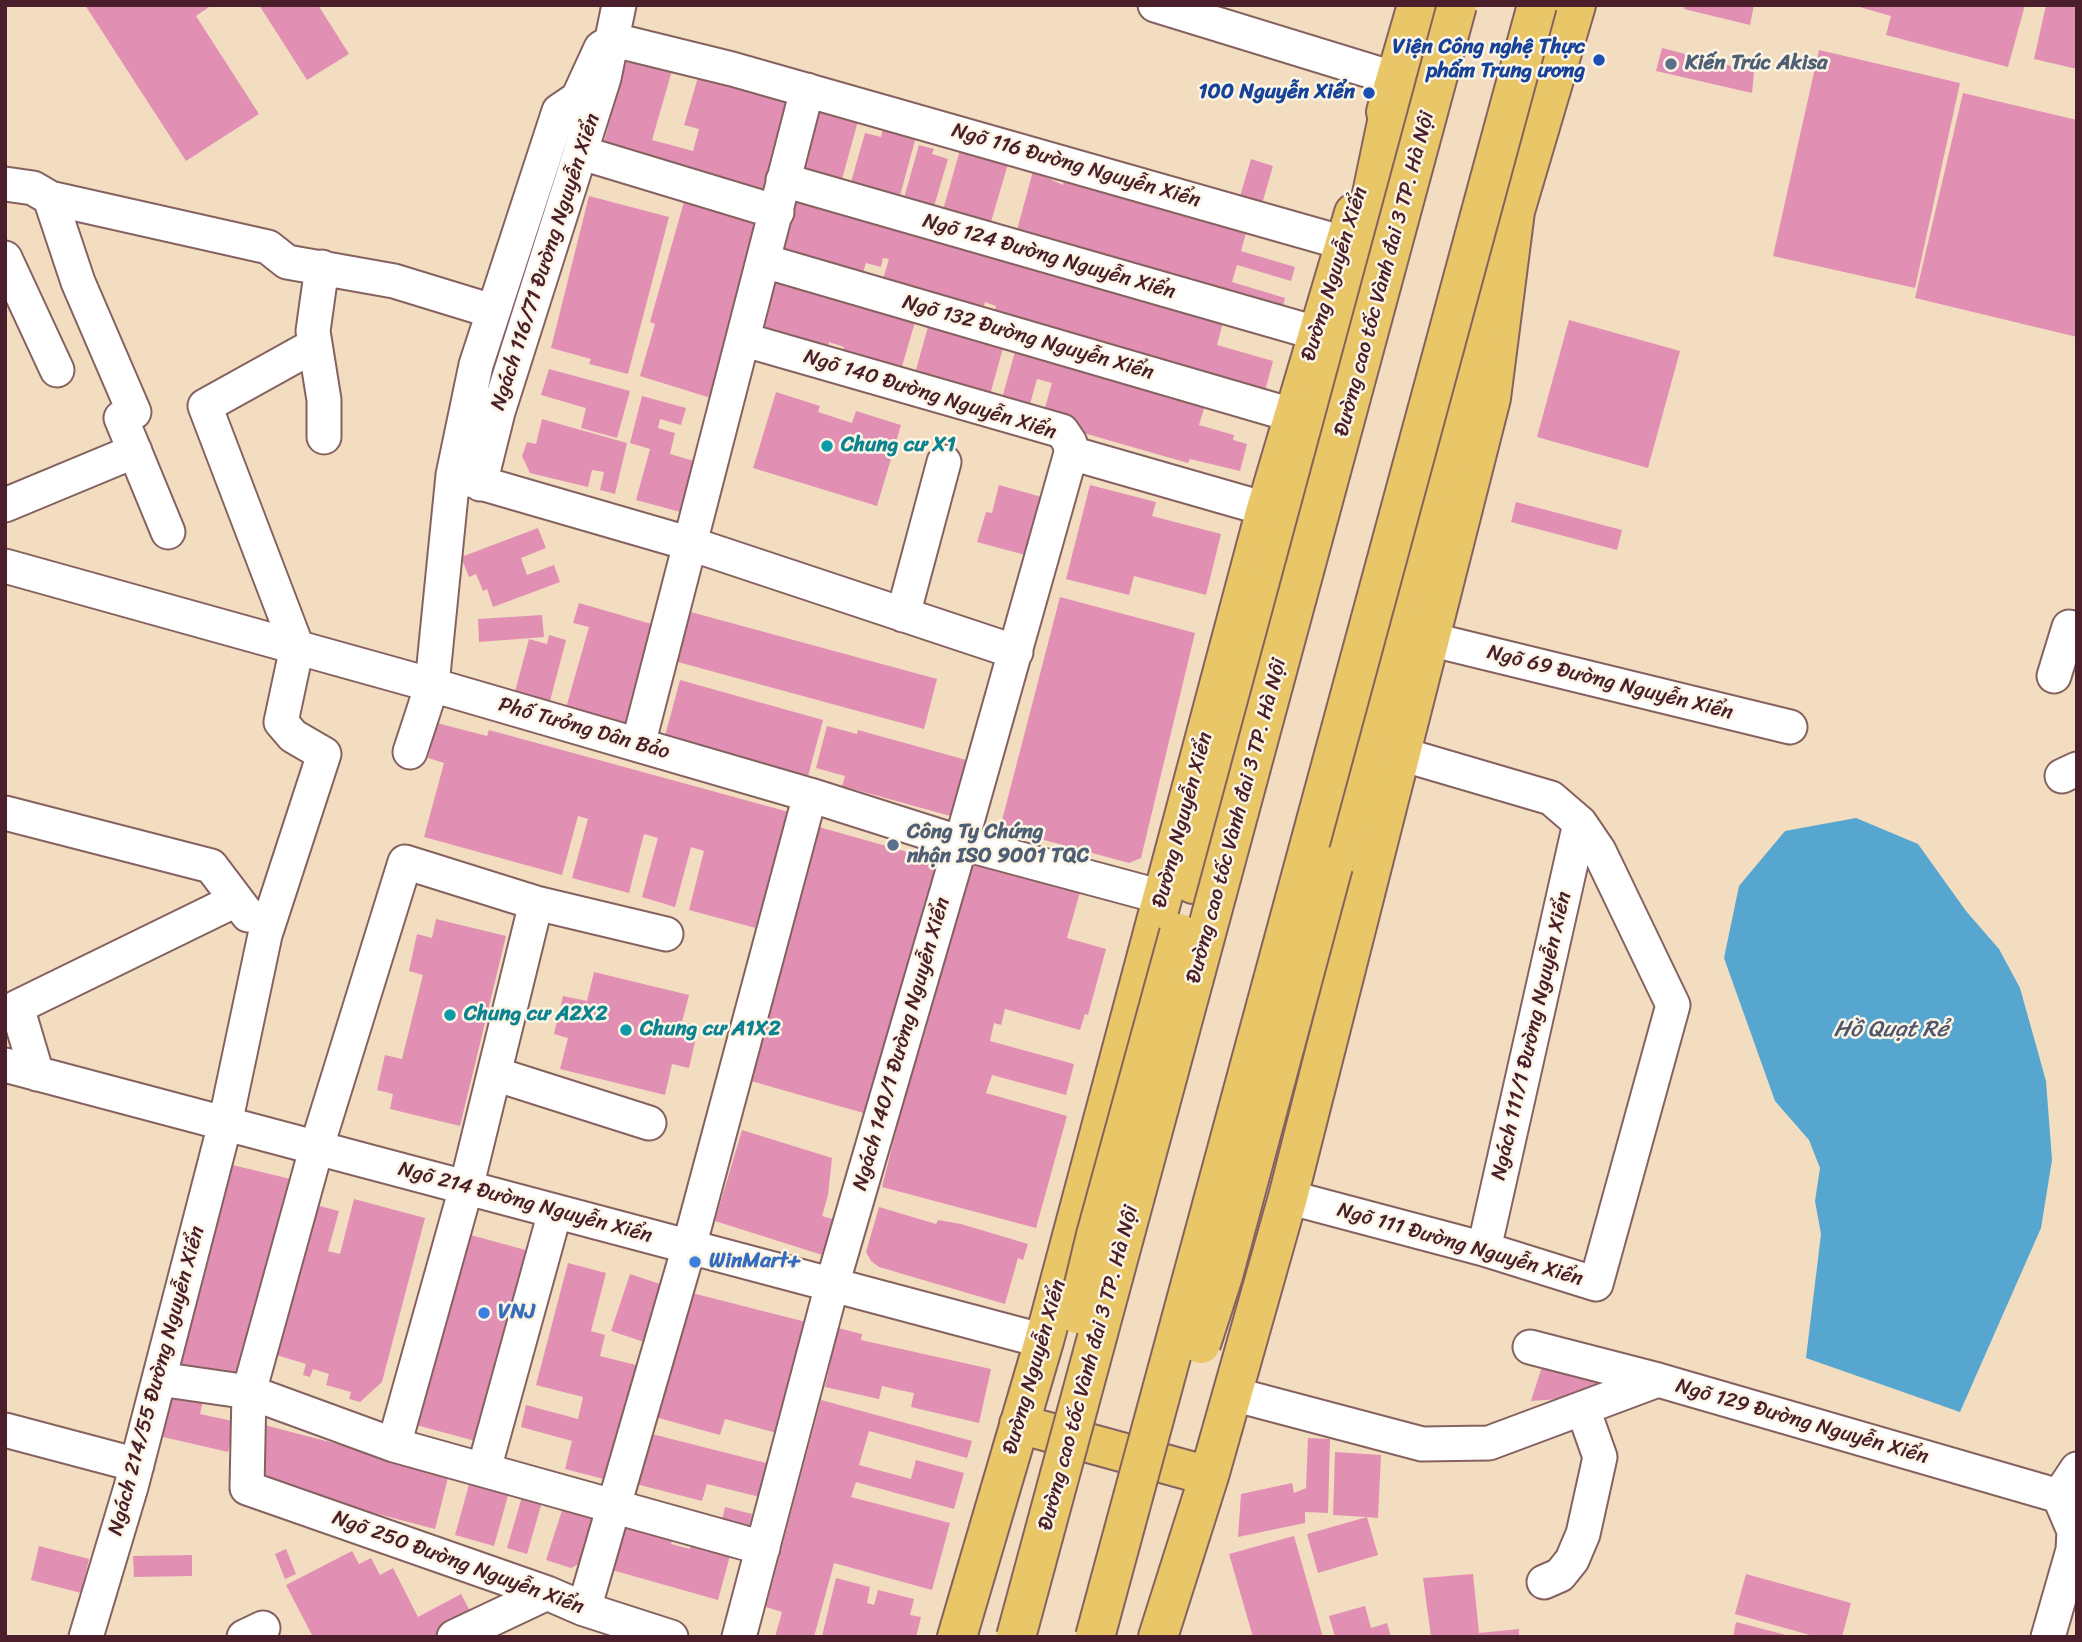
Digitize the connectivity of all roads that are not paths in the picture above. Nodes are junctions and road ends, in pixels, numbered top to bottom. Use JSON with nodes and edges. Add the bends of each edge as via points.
{"nodes":[{"id":1,"x":619,"y":5,"type":"edge"},
{"id":2,"x":1155,"y":5,"type":"edge"},
{"id":3,"x":1417,"y":5,"type":"edge"},
{"id":4,"x":1446,"y":5,"type":"edge"},
{"id":5,"x":1457,"y":5,"type":"edge"},
{"id":6,"x":1537,"y":5,"type":"edge"},
{"id":7,"x":1576,"y":5,"type":"edge"},
{"id":8,"x":614,"y":40,"type":"junction"},
{"id":9,"x":1396,"y":79,"type":"junction"},
{"id":10,"x":807,"y":90,"type":"junction"},
{"id":11,"x":582,"y":153,"type":"junction"},
{"id":12,"x":783,"y":180,"type":"junction"},
{"id":13,"x":5,"y":184,"type":"edge"},
{"id":14,"x":50,"y":198,"type":"junction"},
{"id":15,"x":777,"y":212,"type":"junction"},
{"id":16,"x":1510,"y":230,"type":"junction"},
{"id":17,"x":1345,"y":243,"type":"junction"},
{"id":18,"x":5,"y":258,"type":"edge"},
{"id":19,"x":764,"y":261,"type":"junction"},
{"id":20,"x":322,"y":267,"type":"junction"},
{"id":21,"x":492,"y":311,"type":"junction"},
{"id":22,"x":1316,"y":333,"type":"junction"},
{"id":23,"x":745,"y":340,"type":"junction"},
{"id":24,"x":315,"y":345,"type":"junction"},
{"id":25,"x":57,"y":370,"type":"dead end"},
{"id":26,"x":1292,"y":415,"type":"junction"},
{"id":27,"x":324,"y":437,"type":"dead end"},
{"id":28,"x":135,"y":451,"type":"junction"},
{"id":29,"x":1070,"y":453,"type":"junction"},
{"id":30,"x":944,"y":462,"type":"dead end"},
{"id":31,"x":466,"y":479,"type":"junction"},
{"id":32,"x":5,"y":505,"type":"edge"},
{"id":33,"x":1266,"y":509,"type":"junction"},
{"id":34,"x":168,"y":533,"type":"dead end"},
{"id":35,"x":691,"y":544,"type":"junction"},
{"id":36,"x":5,"y":566,"type":"edge"},
{"id":37,"x":904,"y":615,"type":"junction"},
{"id":38,"x":2077,"y":629,"type":"edge"},
{"id":39,"x":1429,"y":639,"type":"junction"},
{"id":40,"x":297,"y":648,"type":"junction"},
{"id":41,"x":1016,"y":653,"type":"junction"},
{"id":42,"x":2054,"y":676,"type":"dead end"},
{"id":43,"x":432,"y":685,"type":"junction"},
{"id":44,"x":1790,"y":727,"type":"dead end"},
{"id":45,"x":638,"y":745,"type":"junction"},
{"id":46,"x":410,"y":751,"type":"dead end"},
{"id":47,"x":1401,"y":754,"type":"junction"},
{"id":48,"x":810,"y":795,"type":"junction"},
{"id":49,"x":5,"y":813,"type":"edge"},
{"id":50,"x":1580,"y":823,"type":"junction"},
{"id":51,"x":961,"y":843,"type":"junction"},
{"id":52,"x":1178,"y":890,"type":"junction"},
{"id":53,"x":236,"y":900,"type":"junction"},
{"id":54,"x":537,"y":902,"type":"junction"},
{"id":55,"x":666,"y":934,"type":"dead end"},
{"id":56,"x":265,"y":935,"type":"junction"},
{"id":57,"x":5,"y":1065,"type":"edge"},
{"id":58,"x":37,"y":1074,"type":"junction"},
{"id":59,"x":495,"y":1074,"type":"junction"},
{"id":60,"x":649,"y":1123,"type":"dead end"},
{"id":61,"x":225,"y":1124,"type":"junction"},
{"id":62,"x":317,"y":1146,"type":"junction"},
{"id":63,"x":466,"y":1188,"type":"junction"},
{"id":64,"x":1288,"y":1197,"type":"junction"},
{"id":65,"x":555,"y":1212,"type":"junction"},
{"id":66,"x":689,"y":1247,"type":"junction"},
{"id":67,"x":1484,"y":1249,"type":"junction"},
{"id":68,"x":832,"y":1285,"type":"junction"},
{"id":69,"x":1044,"y":1341,"type":"junction"},
{"id":70,"x":1531,"y":1347,"type":"dead end"},
{"id":71,"x":159,"y":1379,"type":"junction"},
{"id":72,"x":1658,"y":1380,"type":"junction"},
{"id":73,"x":249,"y":1392,"type":"junction"},
{"id":74,"x":1233,"y":1394,"type":"junction"},
{"id":75,"x":1583,"y":1409,"type":"junction"},
{"id":76,"x":1019,"y":1424,"type":"junction"},
{"id":77,"x":5,"y":1430,"type":"edge"},
{"id":78,"x":1059,"y":1435,"type":"junction"},
{"id":79,"x":394,"y":1445,"type":"junction"},
{"id":80,"x":137,"y":1465,"type":"junction"},
{"id":81,"x":484,"y":1469,"type":"junction"},
{"id":82,"x":1209,"y":1476,"type":"junction"},
{"id":83,"x":2068,"y":1483,"type":"edge"},
{"id":84,"x":614,"y":1506,"type":"junction"},
{"id":85,"x":763,"y":1548,"type":"junction"},
{"id":86,"x":1544,"y":1582,"type":"dead end"},
{"id":87,"x":547,"y":1592,"type":"junction"},
{"id":88,"x":584,"y":1609,"type":"junction"},
{"id":89,"x":86,"y":1637,"type":"edge"},
{"id":90,"x":454,"y":1637,"type":"edge"},
{"id":91,"x":671,"y":1637,"type":"edge"},
{"id":92,"x":739,"y":1637,"type":"edge"},
{"id":93,"x":957,"y":1637,"type":"edge"},
{"id":94,"x":1003,"y":1637,"type":"edge"},
{"id":95,"x":1016,"y":1637,"type":"edge"},
{"id":96,"x":1096,"y":1637,"type":"edge"},
{"id":97,"x":1109,"y":1637,"type":"edge"},
{"id":98,"x":1158,"y":1637,"type":"edge"},
{"id":99,"x":2048,"y":1637,"type":"edge"}],
"edges":[{"from":1,"to":8,"type":"street","name":"Ngách 116/71 Đường Nguyễn Xiển"},
{"from":2,"to":9,"type":"street"},
{"from":3,"to":9,"type":"main road","name":"Đường Nguyễn Xiển"},
{"from":4,"to":78,"type":"main road","name":"Đường Nguyễn Xiển","via":[[1154,1069]]},
{"from":5,"to":95,"type":"main road","name":"Đường cao tốc Vành đai 3 TP. Hà Nội","bridge":true},
{"from":6,"to":96,"type":"main road","bridge":true},
{"from":7,"to":16,"type":"main road"},
{"from":8,"to":10,"type":"street","name":"Ngõ 116 Đường Nguyễn Xiển"},
{"from":8,"to":11,"type":"street","name":"Ngách 116/71 Đường Nguyễn Xiển"},
{"from":8,"to":21,"type":"street","via":[[601,48],[578,98],[558,111]]},
{"from":9,"to":17,"type":"main road","name":"Đường Nguyễn Xiển"},
{"from":9,"to":52,"type":"main road","via":[[1345,323]]},
{"from":10,"to":12,"type":"street"},
{"from":10,"to":17,"type":"street","name":"Ngõ 116 Đường Nguyễn Xiển"},
{"from":11,"to":15,"type":"street"},
{"from":11,"to":31,"type":"street","name":"Ngách 116/71 Đường Nguyễn Xiển","via":[[498,412]]},
{"from":12,"to":15,"type":"street"},
{"from":12,"to":22,"type":"street","name":"Ngõ 124 Đường Nguyễn Xiển"},
{"from":13,"to":14,"type":"street","via":[[33,188]]},
{"from":14,"to":20,"type":"street","via":[[268,247],[287,262]]},
{"from":14,"to":28,"type":"street","via":[[78,282],[134,412],[121,418]]},
{"from":15,"to":19,"type":"street"},
{"from":16,"to":39,"type":"main road","via":[[1491,398]]},
{"from":16,"to":97,"type":"main road","bridge":true,"via":[[1464,375],[1223,1276]]},
{"from":17,"to":22,"type":"main road","name":"Đường Nguyễn Xiển"},
{"from":18,"to":25,"type":"street"},
{"from":19,"to":23,"type":"street"},
{"from":19,"to":26,"type":"street","name":"Ngõ 132 Đường Nguyễn Xiển"},
{"from":20,"to":21,"type":"street","via":[[394,281]]},
{"from":20,"to":24,"type":"street"},
{"from":21,"to":31,"type":"street","via":[[476,365]]},
{"from":22,"to":26,"type":"main road","name":"Đường Nguyễn Xiển"},
{"from":23,"to":29,"type":"street","name":"Ngõ 140 Đường Nguyễn Xiển","via":[[1062,431]]},
{"from":23,"to":35,"type":"street"},
{"from":24,"to":27,"type":"street","via":[[324,400]]},
{"from":24,"to":40,"type":"street","via":[[205,405]]},
{"from":26,"to":33,"type":"main road","name":"Đường Nguyễn Xiển"},
{"from":28,"to":32,"type":"street"},
{"from":28,"to":34,"type":"street"},
{"from":29,"to":33,"type":"street","name":"Ngõ 140 Đường Nguyễn Xiển"},
{"from":29,"to":41,"type":"street","name":"Ngách 140/1 Đường Nguyễn Xiển"},
{"from":30,"to":37,"type":"street"},
{"from":31,"to":35,"type":"street"},
{"from":31,"to":43,"type":"street"},
{"from":33,"to":52,"type":"main road","name":"Đường Nguyễn Xiển"},
{"from":35,"to":37,"type":"street"},
{"from":35,"to":45,"type":"street"},
{"from":36,"to":40,"type":"street","name":"Phố Tưởng Dân Bảo"},
{"from":37,"to":41,"type":"street"},
{"from":38,"to":42,"type":"street","via":[[2069,627]]},
{"from":39,"to":44,"type":"street","name":"Ngõ 69 Đường Nguyễn Xiển"},
{"from":39,"to":47,"type":"main road"},
{"from":40,"to":43,"type":"street","name":"Phố Tưởng Dân Bảo"},
{"from":40,"to":56,"type":"street","name":"Ngách 214/55 Đường Nguyễn Xiển","via":[[281,722],[293,736],[324,754]]},
{"from":41,"to":51,"type":"street","name":"Ngách 140/1 Đường Nguyễn Xiển"},
{"from":43,"to":45,"type":"street","name":"Phố Tưởng Dân Bảo"},
{"from":43,"to":46,"type":"street"},
{"from":45,"to":48,"type":"street","name":"Phố Tưởng Dân Bảo"},
{"from":47,"to":50,"type":"street","via":[[1551,798]]},
{"from":47,"to":64,"type":"main road"},
{"from":48,"to":51,"type":"street","name":"Phố Tưởng Dân Bảo"},
{"from":48,"to":66,"type":"street"},
{"from":49,"to":53,"type":"street","via":[[211,866]]},
{"from":50,"to":67,"type":"street","name":"Ngách 111/1 Đường Nguyễn Xiển"},
{"from":50,"to":67,"type":"street","name":"Ngõ 111 Đường Nguyễn Xiển","via":[[1600,851],[1673,1005],[1596,1284]]},
{"from":51,"to":52,"type":"street","name":"Phố Tưởng Dân Bảo"},
{"from":51,"to":68,"type":"street","name":"Ngách 140/1 Đường Nguyễn Xiển"},
{"from":52,"to":69,"type":"main road","name":"Đường Nguyễn Xiển"},
{"from":52,"to":94,"type":"main road","bridge":true},
{"from":53,"to":56,"type":"street"},
{"from":53,"to":58,"type":"street","via":[[17,1007]]},
{"from":54,"to":55,"type":"street"},
{"from":54,"to":59,"type":"street"},
{"from":54,"to":62,"type":"street","via":[[405,862]]},
{"from":56,"to":61,"type":"street","name":"Ngách 214/55 Đường Nguyễn Xiển"},
{"from":57,"to":58,"type":"street","name":"Ngõ 214 Đường Nguyễn Xiển"},
{"from":58,"to":61,"type":"street","name":"Ngõ 214 Đường Nguyễn Xiển"},
{"from":59,"to":60,"type":"street"},
{"from":59,"to":63,"type":"street"},
{"from":61,"to":62,"type":"street","name":"Ngõ 214 Đường Nguyễn Xiển"},
{"from":61,"to":71,"type":"street","name":"Ngách 214/55 Đường Nguyễn Xiển"},
{"from":62,"to":63,"type":"street","name":"Ngõ 214 Đường Nguyễn Xiển"},
{"from":62,"to":73,"type":"street"},
{"from":63,"to":65,"type":"street","name":"Ngõ 214 Đường Nguyễn Xiển"},
{"from":63,"to":79,"type":"street"},
{"from":64,"to":67,"type":"street","name":"Ngõ 111 Đường Nguyễn Xiển"},
{"from":64,"to":74,"type":"main road"},
{"from":65,"to":66,"type":"street","name":"Ngõ 214 Đường Nguyễn Xiển"},
{"from":65,"to":81,"type":"street"},
{"from":66,"to":68,"type":"street","name":"Ngõ 214 Đường Nguyễn Xiển"},
{"from":66,"to":84,"type":"street"},
{"from":68,"to":69,"type":"street","name":"Ngõ 214 Đường Nguyễn Xiển"},
{"from":68,"to":85,"type":"street","name":"Ngách 140/1 Đường Nguyễn Xiển"},
{"from":69,"to":76,"type":"main road","name":"Đường Nguyễn Xiển"},
{"from":70,"to":72,"type":"street"},
{"from":71,"to":73,"type":"street"},
{"from":71,"to":80,"type":"street","name":"Ngách 214/55 Đường Nguyễn Xiển"},
{"from":72,"to":75,"type":"street","name":"Ngõ 129 Đường Nguyễn Xiển"},
{"from":72,"to":83,"type":"street","name":"Ngõ 129 Đường Nguyễn Xiển"},
{"from":73,"to":79,"type":"street"},
{"from":73,"to":87,"type":"street","name":"Ngõ 250 Đường Nguyễn Xiển","via":[[247,1488]]},
{"from":74,"to":75,"type":"street","name":"Ngõ 129 Đường Nguyễn Xiển","via":[[1422,1444],[1489,1443]]},
{"from":74,"to":82,"type":"main road"},
{"from":75,"to":86,"type":"street","via":[[1600,1457],[1583,1534],[1560,1575]]},
{"from":76,"to":78,"type":"main road"},
{"from":76,"to":93,"type":"main road","name":"Đường Nguyễn Xiển"},
{"from":77,"to":80,"type":"street"},
{"from":78,"to":82,"type":"main road"},
{"from":78,"to":94,"type":"main road","name":"Đường Nguyễn Xiển"},
{"from":79,"to":81,"type":"street"},
{"from":80,"to":89,"type":"street","name":"Ngách 214/55 Đường Nguyễn Xiển"},
{"from":81,"to":84,"type":"street"},
{"from":82,"to":98,"type":"main road"},
{"from":83,"to":99,"type":"street","via":[[2073,1550]]},
{"from":84,"to":85,"type":"street"},
{"from":84,"to":88,"type":"street"},
{"from":85,"to":92,"type":"street","name":"Ngách 140/1 Đường Nguyễn Xiển"},
{"from":87,"to":88,"type":"street","name":"Ngõ 250 Đường Nguyễn Xiển"},
{"from":87,"to":90,"type":"street"},
{"from":88,"to":91,"type":"street","name":"Ngõ 250 Đường Nguyễn Xiển"}]}
